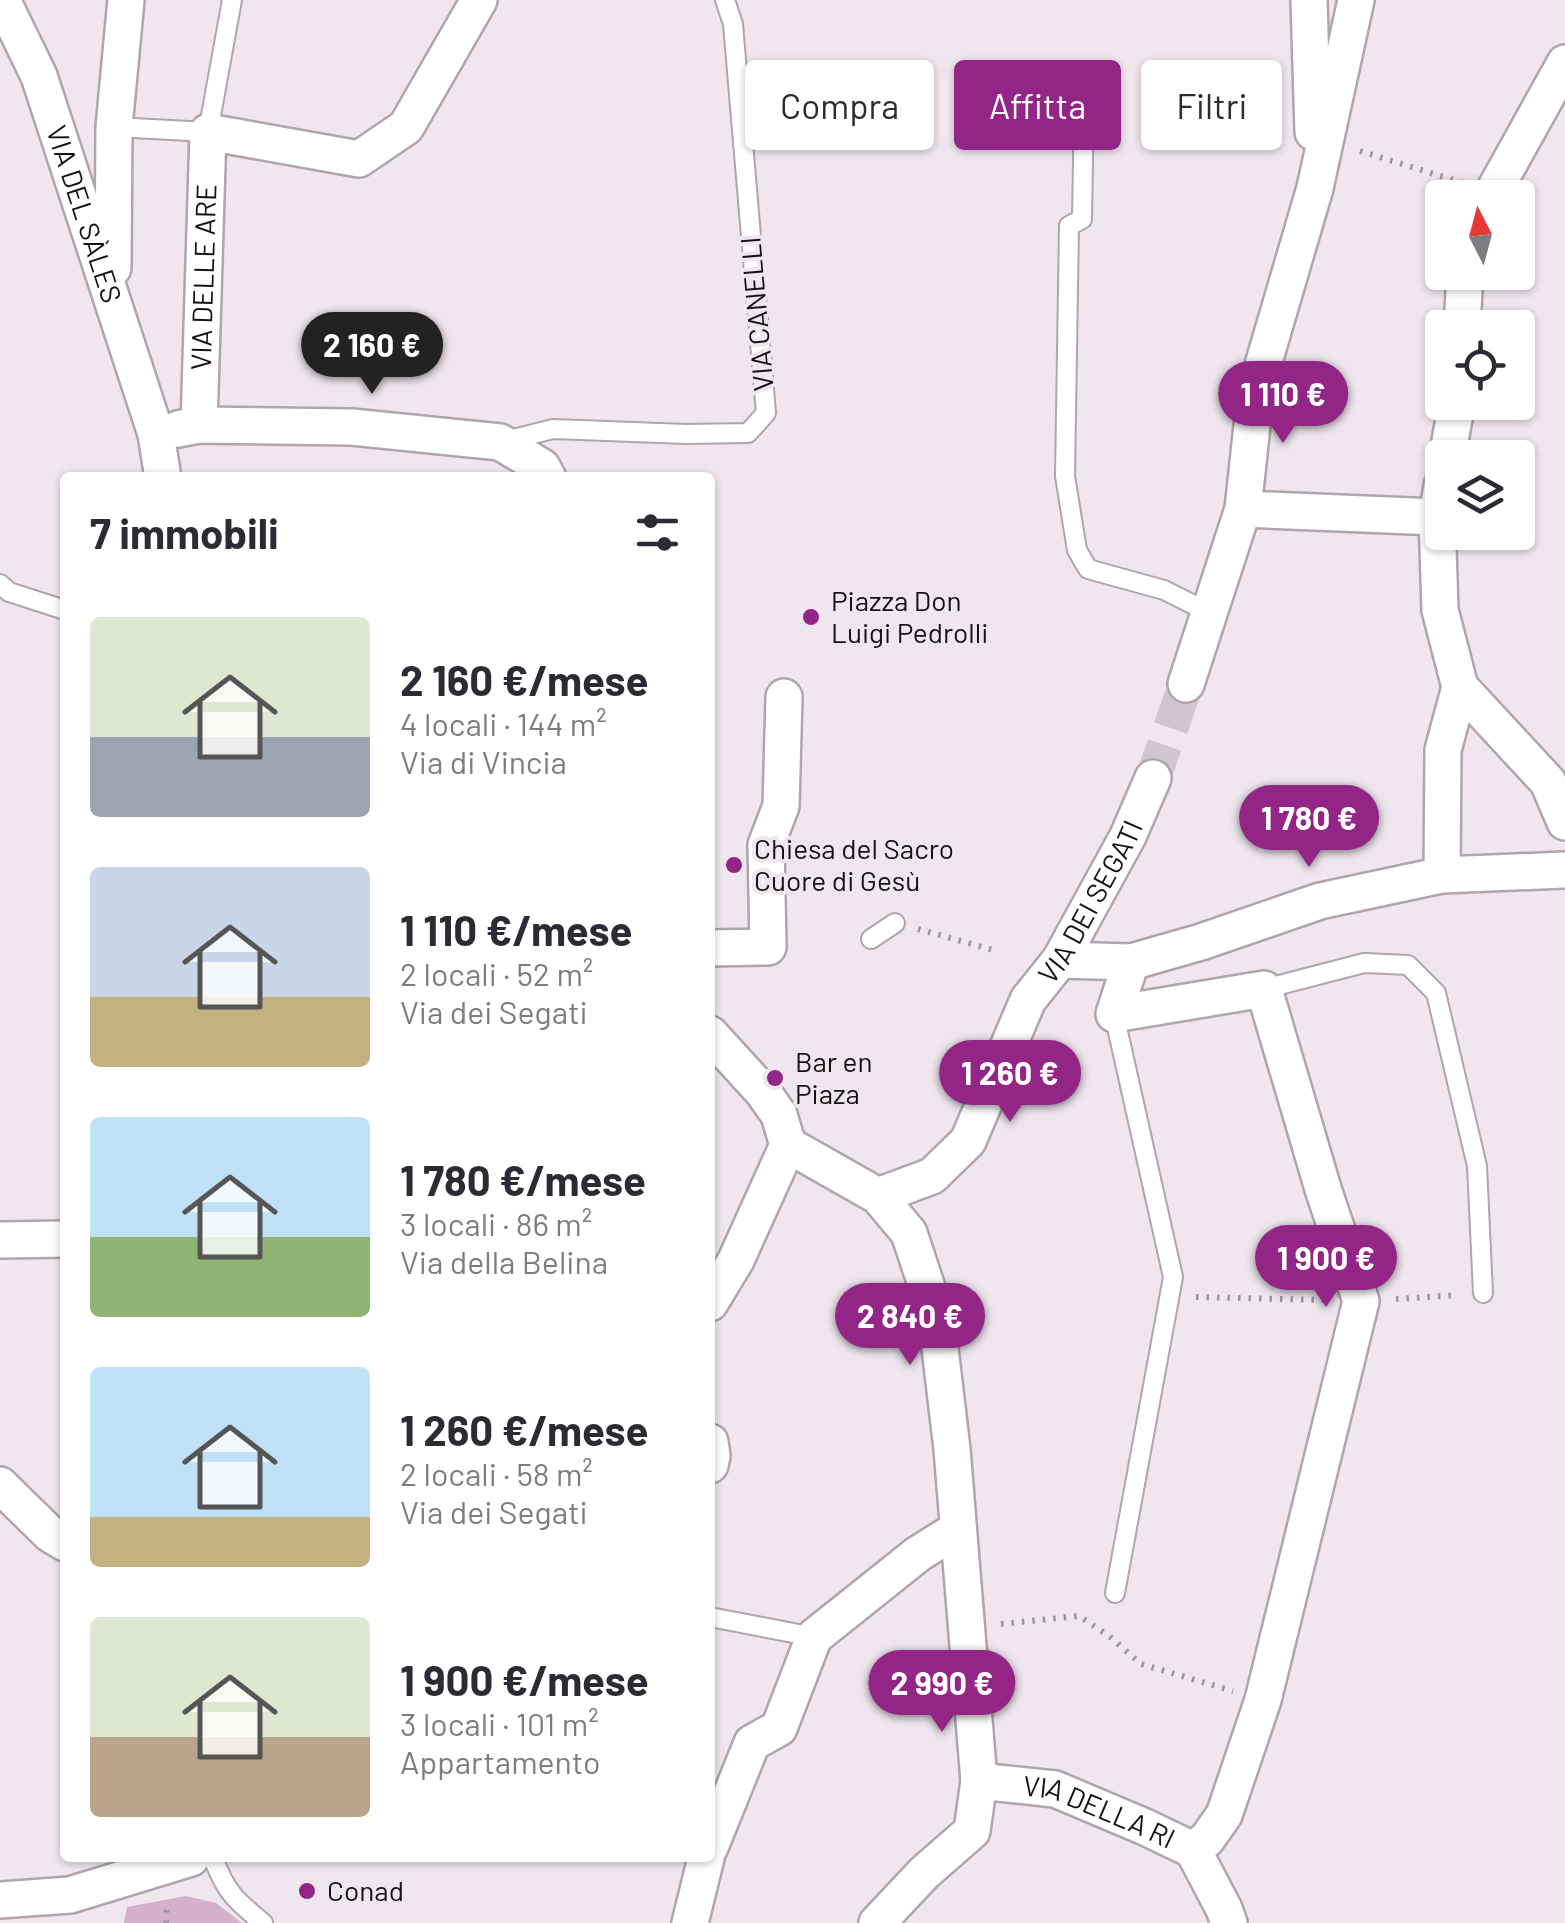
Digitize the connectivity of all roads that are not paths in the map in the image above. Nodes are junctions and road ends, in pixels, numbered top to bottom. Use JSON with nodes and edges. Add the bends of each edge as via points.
{"nodes":[{"id":1,"x":2,"y":0,"type":"edge"},
{"id":2,"x":126,"y":0,"type":"edge"},
{"id":3,"x":232,"y":0,"type":"edge"},
{"id":4,"x":479,"y":0,"type":"edge"},
{"id":5,"x":725,"y":0,"type":"edge"},
{"id":6,"x":1308,"y":0,"type":"edge"},
{"id":7,"x":1356,"y":0,"type":"edge"},
{"id":8,"x":1565,"y":62,"type":"edge"},
{"id":9,"x":114,"y":126,"type":"junction"},
{"id":10,"x":208,"y":132,"type":"junction"},
{"id":11,"x":1083,"y":150,"type":"edge"},
{"id":12,"x":1499,"y":180,"type":"edge"},
{"id":13,"x":1316,"y":188,"type":"junction"},
{"id":14,"x":113,"y":298,"type":"junction"},
{"id":15,"x":199,"y":424,"type":"junction"},
{"id":16,"x":156,"y":434,"type":"junction"},
{"id":17,"x":500,"y":442,"type":"junction"},
{"id":18,"x":162,"y":472,"type":"edge"},
{"id":19,"x":545,"y":472,"type":"edge"},
{"id":20,"x":1425,"y":503,"type":"edge"},
{"id":21,"x":1243,"y":509,"type":"junction"},
{"id":22,"x":1440,"y":550,"type":"edge"},
{"id":23,"x":0,"y":584,"type":"edge"},
{"id":24,"x":60,"y":608,"type":"edge"},
{"id":25,"x":1210,"y":613,"type":"junction"},
{"id":26,"x":1186,"y":684,"type":"tunnel mouth"},
{"id":27,"x":1460,"y":686,"type":"junction"},
{"id":28,"x":784,"y":697,"type":"dead end"},
{"id":29,"x":1153,"y":778,"type":"tunnel mouth"},
{"id":30,"x":1565,"y":822,"type":"edge"},
{"id":31,"x":1565,"y":870,"type":"edge"},
{"id":32,"x":1442,"y":875,"type":"junction"},
{"id":33,"x":894,"y":923,"type":"road end"},
{"id":34,"x":871,"y":939,"type":"dead end"},
{"id":35,"x":715,"y":948,"type":"edge"},
{"id":36,"x":1060,"y":960,"type":"junction"},
{"id":37,"x":1131,"y":962,"type":"junction"},
{"id":38,"x":1264,"y":989,"type":"junction"},
{"id":39,"x":1114,"y":1014,"type":"junction"},
{"id":40,"x":715,"y":1039,"type":"edge"},
{"id":41,"x":788,"y":1145,"type":"junction"},
{"id":42,"x":878,"y":1196,"type":"junction"},
{"id":43,"x":60,"y":1239,"type":"edge"},
{"id":44,"x":0,"y":1240,"type":"edge"},
{"id":45,"x":723,"y":1260,"type":"edge"},
{"id":46,"x":715,"y":1286,"type":"edge"},
{"id":47,"x":1483,"y":1294,"type":"road end"},
{"id":48,"x":0,"y":1485,"type":"edge"},
{"id":49,"x":958,"y":1529,"type":"junction"},
{"id":50,"x":60,"y":1540,"type":"edge"},
{"id":51,"x":1116,"y":1593,"type":"dead end"},
{"id":52,"x":715,"y":1618,"type":"edge"},
{"id":53,"x":814,"y":1637,"type":"junction"},
{"id":54,"x":979,"y":1781,"type":"junction"},
{"id":55,"x":715,"y":1835,"type":"edge"},
{"id":56,"x":1193,"y":1850,"type":"junction"},
{"id":57,"x":179,"y":1862,"type":"edge"},
{"id":58,"x":214,"y":1862,"type":"edge"},
{"id":59,"x":705,"y":1862,"type":"edge"},
{"id":60,"x":0,"y":1900,"type":"edge"},
{"id":61,"x":262,"y":1923,"type":"edge"},
{"id":62,"x":690,"y":1923,"type":"edge"},
{"id":63,"x":878,"y":1923,"type":"edge"},
{"id":64,"x":1229,"y":1923,"type":"edge"}],
"edges":[{"from":1,"to":14,"type":"street","name":"VIA DEL SÀLES","via":[[40,76]]},
{"from":2,"to":9,"type":"street"},
{"from":3,"to":10,"type":"lane","name":"VIA DELLE ARE"},
{"from":4,"to":10,"type":"street","via":[[406,127],[360,159]]},
{"from":5,"to":17,"type":"lane","name":"VIA CANELLI","via":[[734,24],[766,414],[748,433],[554,429]]},
{"from":6,"to":13,"type":"street"},
{"from":7,"to":13,"type":"street"},
{"from":8,"to":12,"type":"street"},
{"from":9,"to":10,"type":"lane"},
{"from":9,"to":14,"type":"street"},
{"from":10,"to":15,"type":"street","name":"VIA DELLE ARE"},
{"from":11,"to":25,"type":"lane","via":[[1082,219],[1069,226],[1067,342],[1065,476],[1077,550],[1088,569],[1164,590]]},
{"from":13,"to":21,"type":"street","via":[[1256,388]]},
{"from":14,"to":16,"type":"street","name":"VIA DEL SÀLES"},
{"from":15,"to":16,"type":"street"},
{"from":15,"to":17,"type":"street","via":[[352,427]]},
{"from":16,"to":18,"type":"street","name":"VIA DEL SÀLES"},
{"from":17,"to":19,"type":"street"},
{"from":20,"to":21,"type":"street"},
{"from":21,"to":25,"type":"street"},
{"from":22,"to":27,"type":"street","via":[[1440,610]]},
{"from":23,"to":24,"type":"lane"},
{"from":25,"to":26,"type":"street"},
{"from":27,"to":30,"type":"street","via":[[1548,782]]},
{"from":27,"to":32,"type":"street","via":[[1443,750]]},
{"from":28,"to":35,"type":"street","via":[[781,806],[766,844],[768,948]]},
{"from":29,"to":36,"type":"street","name":"VIA DEI SEGATI"},
{"from":31,"to":32,"type":"street"},
{"from":32,"to":37,"type":"street","via":[[1320,901]]},
{"from":33,"to":34,"type":"lane"},
{"from":36,"to":37,"type":"street"},
{"from":36,"to":42,"type":"street","name":"VIA DEI SEGATI","via":[[1028,1000],[968,1142],[932,1176]]},
{"from":37,"to":39,"type":"street"},
{"from":38,"to":39,"type":"street"},
{"from":38,"to":47,"type":"lane","via":[[1364,963],[1408,965],[1436,994],[1477,1166]]},
{"from":38,"to":56,"type":"street","via":[[1362,1301],[1263,1700],[1224,1814]]},
{"from":39,"to":51,"type":"lane","via":[[1173,1277]]},
{"from":40,"to":41,"type":"street","via":[[763,1092]]},
{"from":41,"to":42,"type":"street"},
{"from":41,"to":45,"type":"street"},
{"from":42,"to":49,"type":"street","name":"VIA DELLA RI","via":[[909,1233],[936,1315]]},
{"from":43,"to":44,"type":"street"},
{"from":45,"to":46,"type":"street"},
{"from":48,"to":50,"type":"street"},
{"from":49,"to":53,"type":"street"},
{"from":49,"to":54,"type":"street","name":"VIA DELLA RI"},
{"from":52,"to":53,"type":"lane"},
{"from":53,"to":55,"type":"street","via":[[780,1728],[752,1742]]},
{"from":54,"to":56,"type":"street","name":"VIA DELLA RI","via":[[1055,1790]]},
{"from":54,"to":63,"type":"street","name":"VIA DELLA RI","via":[[972,1831]]},
{"from":56,"to":64,"type":"street","name":"VIA DELLA RI"},
{"from":57,"to":60,"type":"street","via":[[70,1896]]},
{"from":58,"to":61,"type":"lane","via":[[236,1901]]},
{"from":59,"to":62,"type":"street"}]}
